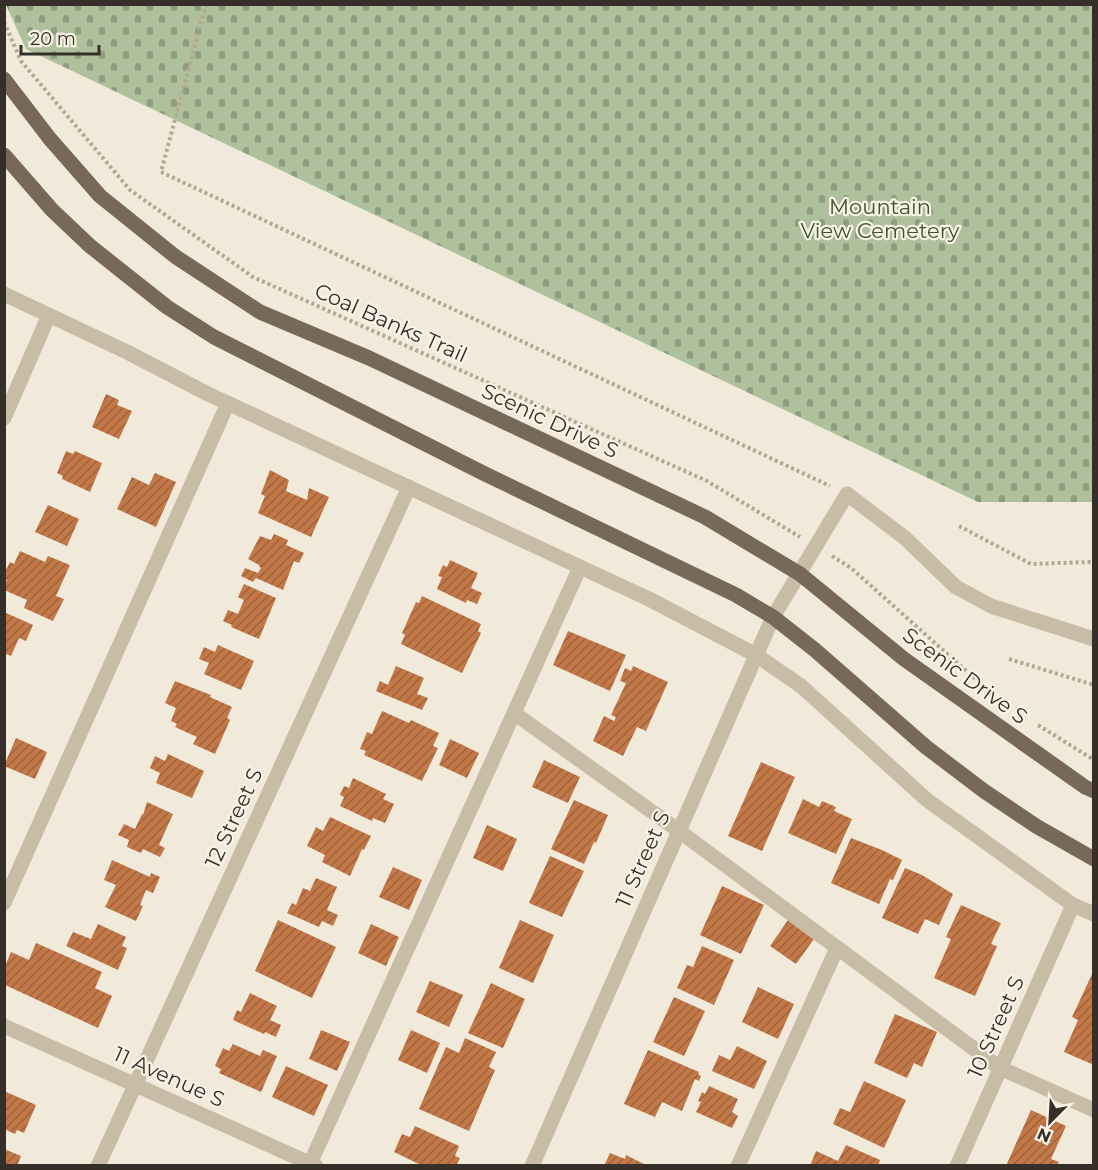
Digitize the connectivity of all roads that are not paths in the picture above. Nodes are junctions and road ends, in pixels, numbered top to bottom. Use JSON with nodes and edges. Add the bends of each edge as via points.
{"nodes":[{"id":1,"x":4,"y":79,"type":"edge"},
{"id":2,"x":4,"y":155,"type":"edge"},
{"id":3,"x":4,"y":294,"type":"edge"},
{"id":4,"x":49,"y":315,"type":"junction"},
{"id":5,"x":228,"y":403,"type":"junction"},
{"id":6,"x":4,"y":418,"type":"edge"},
{"id":7,"x":409,"y":487,"type":"junction"},
{"id":8,"x":580,"y":567,"type":"junction"},
{"id":9,"x":800,"y":574,"type":"junction"},
{"id":10,"x":773,"y":617,"type":"junction"},
{"id":11,"x":1094,"y":639,"type":"edge"},
{"id":12,"x":756,"y":655,"type":"junction"},
{"id":13,"x":514,"y":712,"type":"junction"},
{"id":14,"x":1094,"y":791,"type":"edge"},
{"id":15,"x":679,"y":831,"type":"junction"},
{"id":16,"x":1094,"y":859,"type":"edge"},
{"id":17,"x":4,"y":903,"type":"edge"},
{"id":18,"x":1073,"y":905,"type":"junction"},
{"id":19,"x":1094,"y":914,"type":"edge"},
{"id":20,"x":837,"y":948,"type":"junction"},
{"id":21,"x":4,"y":1026,"type":"edge"},
{"id":22,"x":1000,"y":1068,"type":"junction"},
{"id":23,"x":135,"y":1084,"type":"junction"},
{"id":24,"x":1094,"y":1110,"type":"edge"},
{"id":25,"x":312,"y":1165,"type":"edge"},
{"id":26,"x":98,"y":1166,"type":"edge"},
{"id":27,"x":532,"y":1166,"type":"edge"},
{"id":28,"x":738,"y":1166,"type":"edge"},
{"id":29,"x":957,"y":1166,"type":"edge"}],
"edges":[{"from":1,"to":9,"type":"main road","name":"Scenic Drive S","via":[[100,196],[176,257],[260,312],[369,358],[705,517]]},
{"from":2,"to":10,"type":"main road","via":[[90,246],[167,308],[214,337],[736,595]]},
{"from":3,"to":4,"type":"street"},
{"from":4,"to":5,"type":"street"},
{"from":4,"to":6,"type":"street"},
{"from":5,"to":7,"type":"street"},
{"from":5,"to":17,"type":"street"},
{"from":7,"to":8,"type":"street"},
{"from":7,"to":23,"type":"street","name":"12 Street S"},
{"from":8,"to":12,"type":"street"},
{"from":8,"to":13,"type":"street"},
{"from":9,"to":10,"type":"street","name":"11 Street S"},
{"from":9,"to":11,"type":"street","name":"11 Street S","via":[[847,494],[905,538],[956,587],[991,606]]},
{"from":9,"to":14,"type":"main road","name":"Scenic Drive S","via":[[904,659]]},
{"from":10,"to":12,"type":"street","name":"11 Street S"},
{"from":10,"to":16,"type":"main road","via":[[984,791]]},
{"from":12,"to":15,"type":"street","name":"11 Street S"},
{"from":12,"to":18,"type":"street","via":[[801,686],[927,800]]},
{"from":13,"to":15,"type":"street"},
{"from":13,"to":25,"type":"street"},
{"from":15,"to":20,"type":"street"},
{"from":15,"to":27,"type":"street","name":"11 Street S"},
{"from":18,"to":19,"type":"street"},
{"from":18,"to":22,"type":"street","name":"10 Street S"},
{"from":20,"to":22,"type":"street"},
{"from":20,"to":28,"type":"street"},
{"from":21,"to":23,"type":"street","name":"11 Avenue S"},
{"from":22,"to":24,"type":"street"},
{"from":22,"to":29,"type":"street","name":"10 Street S"},
{"from":23,"to":25,"type":"street","name":"11 Avenue S"},
{"from":23,"to":26,"type":"street","name":"12 Street S"}]}
